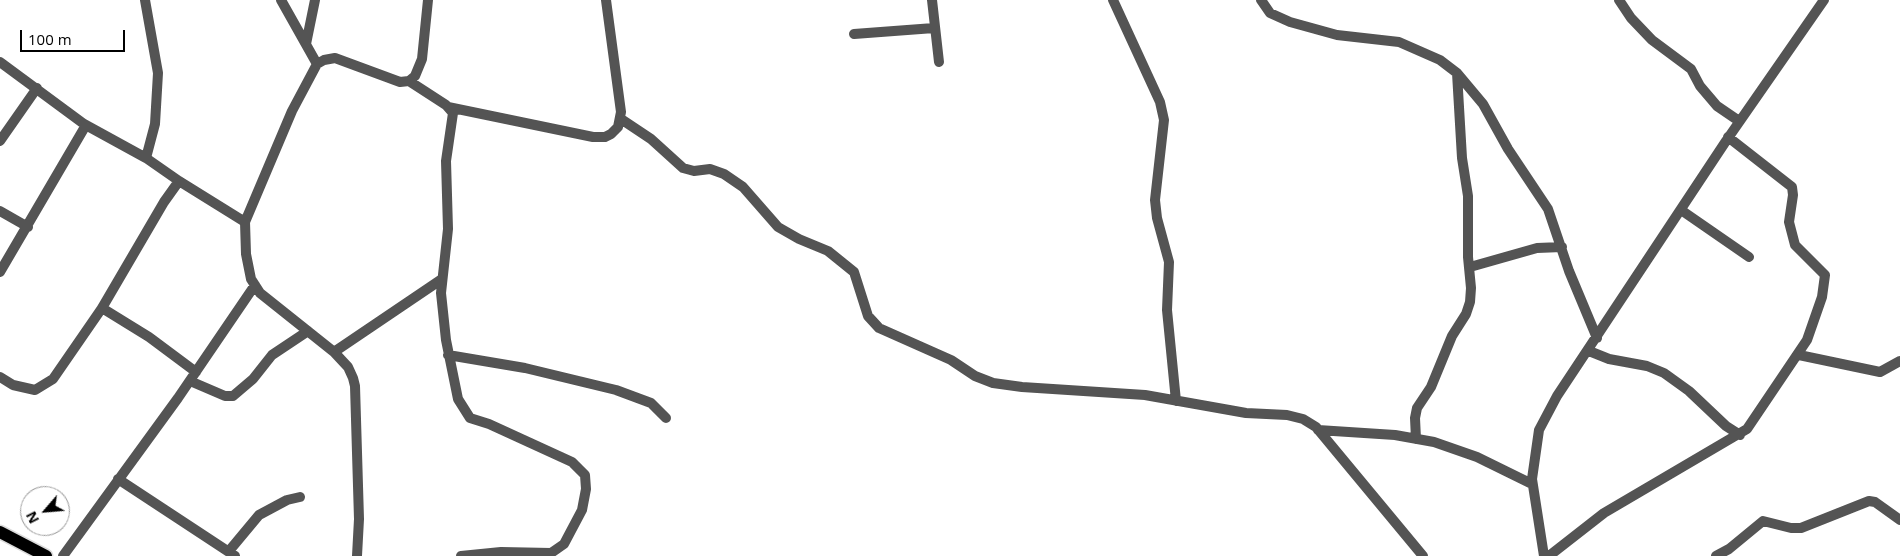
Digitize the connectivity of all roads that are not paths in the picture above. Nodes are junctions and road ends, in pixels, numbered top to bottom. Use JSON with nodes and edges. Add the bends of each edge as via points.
{"nodes":[{"id":1,"x":146,"y":0,"type":"edge"},
{"id":2,"x":281,"y":0,"type":"edge"},
{"id":3,"x":315,"y":0,"type":"edge"},
{"id":4,"x":428,"y":0,"type":"edge"},
{"id":5,"x":606,"y":0,"type":"edge"},
{"id":6,"x":932,"y":0,"type":"edge"},
{"id":7,"x":1113,"y":0,"type":"edge"},
{"id":8,"x":1261,"y":0,"type":"edge"},
{"id":9,"x":1619,"y":0,"type":"edge"},
{"id":10,"x":1824,"y":0,"type":"edge"},
{"id":11,"x":934,"y":28,"type":"junction"},
{"id":12,"x":854,"y":34,"type":"dead end"},
{"id":13,"x":306,"y":44,"type":"junction"},
{"id":14,"x":0,"y":62,"type":"edge"},
{"id":15,"x":939,"y":62,"type":"dead end"},
{"id":16,"x":317,"y":64,"type":"junction"},
{"id":17,"x":1457,"y":73,"type":"junction"},
{"id":18,"x":409,"y":81,"type":"junction"},
{"id":19,"x":37,"y":88,"type":"junction"},
{"id":20,"x":448,"y":107,"type":"junction"},
{"id":21,"x":621,"y":119,"type":"junction"},
{"id":22,"x":1739,"y":121,"type":"junction"},
{"id":23,"x":86,"y":126,"type":"junction"},
{"id":24,"x":1728,"y":138,"type":"junction"},
{"id":25,"x":0,"y":141,"type":"edge"},
{"id":26,"x":146,"y":158,"type":"junction"},
{"id":27,"x":179,"y":181,"type":"junction"},
{"id":28,"x":1681,"y":210,"type":"junction"},
{"id":29,"x":0,"y":211,"type":"edge"},
{"id":30,"x":245,"y":222,"type":"junction"},
{"id":31,"x":28,"y":227,"type":"junction"},
{"id":32,"x":1562,"y":247,"type":"junction"},
{"id":33,"x":1748,"y":257,"type":"dead end"},
{"id":34,"x":1470,"y":267,"type":"junction"},
{"id":35,"x":0,"y":272,"type":"edge"},
{"id":36,"x":442,"y":279,"type":"junction"},
{"id":37,"x":254,"y":285,"type":"junction"},
{"id":38,"x":102,"y":308,"type":"junction"},
{"id":39,"x":308,"y":331,"type":"junction"},
{"id":40,"x":1597,"y":338,"type":"junction"},
{"id":41,"x":1589,"y":351,"type":"junction"},
{"id":42,"x":334,"y":352,"type":"junction"},
{"id":43,"x":448,"y":354,"type":"junction"},
{"id":44,"x":1799,"y":355,"type":"junction"},
{"id":45,"x":1900,"y":361,"type":"edge"},
{"id":46,"x":193,"y":376,"type":"junction"},
{"id":47,"x":0,"y":377,"type":"edge"},
{"id":48,"x":1176,"y":401,"type":"junction"},
{"id":49,"x":666,"y":418,"type":"dead end"},
{"id":50,"x":1318,"y":430,"type":"junction"},
{"id":51,"x":1740,"y":435,"type":"junction"},
{"id":52,"x":1416,"y":439,"type":"junction"},
{"id":53,"x":118,"y":479,"type":"junction"},
{"id":54,"x":1532,"y":484,"type":"junction"},
{"id":55,"x":300,"y":496,"type":"dead end"},
{"id":56,"x":1900,"y":520,"type":"edge"},
{"id":57,"x":0,"y":532,"type":"edge"},
{"id":58,"x":232,"y":553,"type":"edge"},
{"id":59,"x":1555,"y":554,"type":"edge"},
{"id":60,"x":46,"y":556,"type":"edge"},
{"id":61,"x":63,"y":556,"type":"edge"},
{"id":62,"x":357,"y":556,"type":"edge"},
{"id":63,"x":461,"y":556,"type":"edge"},
{"id":64,"x":1422,"y":556,"type":"edge"},
{"id":65,"x":1544,"y":556,"type":"edge"},
{"id":66,"x":1716,"y":556,"type":"edge"}],
"edges":[{"from":1,"to":26,"type":"street","via":[[158,73],[155,124]]},
{"from":2,"to":13,"type":"street"},
{"from":3,"to":13,"type":"street"},
{"from":4,"to":18,"type":"street","via":[[422,59],[415,76]]},
{"from":5,"to":21,"type":"street"},
{"from":6,"to":11,"type":"street"},
{"from":7,"to":48,"type":"street","via":[[1160,102],[1164,120],[1155,200],[1169,262],[1167,310]]},
{"from":8,"to":17,"type":"street","via":[[1270,13],[1290,22],[1337,35],[1399,42],[1440,60]]},
{"from":9,"to":22,"type":"street","via":[[1652,40],[1691,70],[1717,106]]},
{"from":10,"to":22,"type":"street"},
{"from":11,"to":12,"type":"street"},
{"from":11,"to":15,"type":"street"},
{"from":13,"to":16,"type":"street"},
{"from":14,"to":19,"type":"street"},
{"from":16,"to":18,"type":"street","via":[[335,58],[400,82]]},
{"from":16,"to":30,"type":"street","via":[[302,90]]},
{"from":17,"to":32,"type":"street","via":[[1483,104],[1548,209]]},
{"from":17,"to":34,"type":"street","via":[[1462,158],[1468,196]]},
{"from":18,"to":20,"type":"street"},
{"from":19,"to":23,"type":"street"},
{"from":19,"to":25,"type":"street"},
{"from":20,"to":21,"type":"street","via":[[593,137],[611,134]]},
{"from":20,"to":36,"type":"street","via":[[453,116],[446,161],[448,229]]},
{"from":21,"to":48,"type":"street","via":[[651,139],[683,168],[694,171],[710,169],[724,174],[743,187],[778,227],[828,251],[854,272],[868,316],[890,334],[994,383]]},
{"from":22,"to":24,"type":"street"},
{"from":23,"to":26,"type":"street"},
{"from":23,"to":31,"type":"street"},
{"from":24,"to":28,"type":"street"},
{"from":24,"to":44,"type":"street","via":[[1792,188],[1789,222],[1795,246],[1825,275],[1822,297]]},
{"from":26,"to":27,"type":"street"},
{"from":27,"to":30,"type":"street"},
{"from":27,"to":38,"type":"street"},
{"from":28,"to":33,"type":"street"},
{"from":28,"to":40,"type":"street"},
{"from":29,"to":31,"type":"street"},
{"from":30,"to":37,"type":"street","via":[[246,254]]},
{"from":31,"to":35,"type":"street"},
{"from":32,"to":34,"type":"street","via":[[1537,248]]},
{"from":32,"to":40,"type":"street"},
{"from":34,"to":52,"type":"street","via":[[1470,302],[1431,387],[1417,408],[1414,418]]},
{"from":36,"to":42,"type":"street"},
{"from":36,"to":43,"type":"street"},
{"from":37,"to":39,"type":"street"},
{"from":37,"to":46,"type":"street"},
{"from":38,"to":46,"type":"street","via":[[149,337]]},
{"from":38,"to":47,"type":"street","via":[[73,353],[44,387],[28,390]]},
{"from":39,"to":42,"type":"street"},
{"from":39,"to":46,"type":"street","via":[[272,355],[253,379],[233,396],[225,396]]},
{"from":40,"to":41,"type":"street"},
{"from":41,"to":51,"type":"street","via":[[1609,359],[1647,366],[1664,374]]},
{"from":41,"to":54,"type":"street","via":[[1557,396],[1539,430]]},
{"from":42,"to":62,"type":"street","via":[[348,367],[356,386]]},
{"from":43,"to":49,"type":"street","via":[[616,390],[651,403]]},
{"from":43,"to":63,"type":"street","via":[[458,399],[470,418],[572,462],[585,475],[586,489],[575,527],[564,544],[551,553],[501,552]]},
{"from":44,"to":45,"type":"street","via":[[1880,372]]},
{"from":44,"to":51,"type":"street"},
{"from":46,"to":53,"type":"street"},
{"from":48,"to":50,"type":"street","via":[[1246,413],[1288,415],[1303,419]]},
{"from":50,"to":52,"type":"street"},
{"from":50,"to":64,"type":"street"},
{"from":51,"to":59,"type":"street","via":[[1604,513]]},
{"from":52,"to":54,"type":"street","via":[[1469,453]]},
{"from":53,"to":58,"type":"street"},
{"from":53,"to":61,"type":"street"},
{"from":54,"to":65,"type":"street"},
{"from":55,"to":58,"type":"street","via":[[259,516]]},
{"from":56,"to":66,"type":"street","via":[[1869,501],[1801,528],[1763,521]]},
{"from":57,"to":60,"type":"main road"}]}
